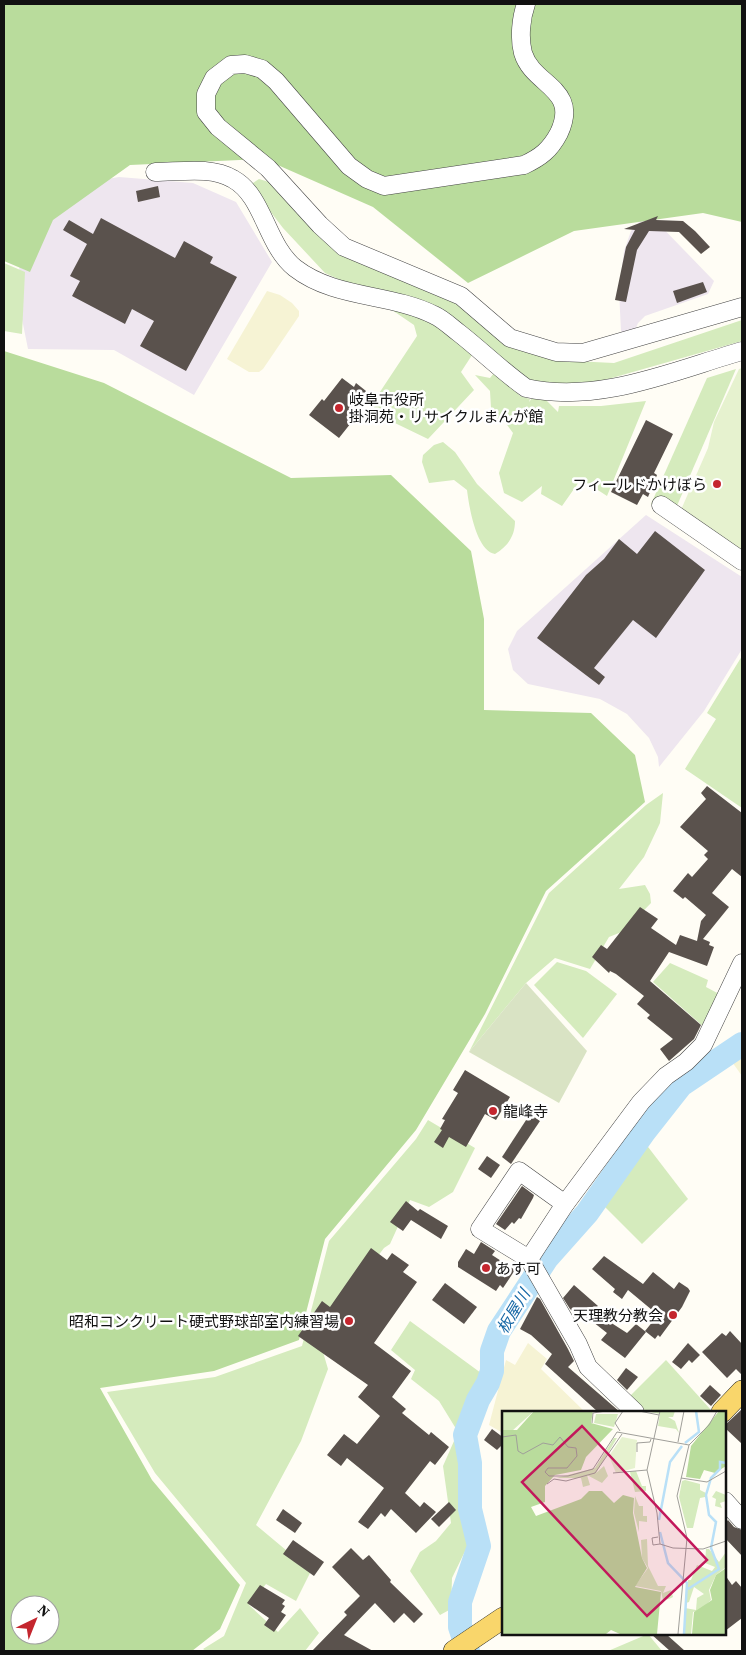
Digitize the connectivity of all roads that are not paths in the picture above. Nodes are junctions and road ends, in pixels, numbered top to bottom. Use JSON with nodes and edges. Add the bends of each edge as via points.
{"nodes":[{"id":1,"x":526,"y":4,"type":"edge"},
{"id":2,"x":155,"y":172,"type":"dead end"},
{"id":3,"x":742,"y":307,"type":"edge"},
{"id":4,"x":742,"y":350,"type":"edge"},
{"id":5,"x":661,"y":505,"type":"dead end"},
{"id":6,"x":742,"y":561,"type":"edge"},
{"id":7,"x":742,"y":963,"type":"edge"},
{"id":8,"x":564,"y":1204,"type":"junction"},
{"id":9,"x":532,"y":1262,"type":"junction"},
{"id":10,"x":742,"y":1391,"type":"edge"},
{"id":11,"x":634,"y":1411,"type":"edge"},
{"id":12,"x":723,"y":1411,"type":"edge"},
{"id":13,"x":726,"y":1502,"type":"edge"},
{"id":14,"x":742,"y":1520,"type":"edge"},
{"id":15,"x":502,"y":1619,"type":"edge"},
{"id":16,"x":454,"y":1651,"type":"edge"}],
"edges":[{"from":1,"to":3,"type":"street","via":[[521,37],[523,54],[560,96],[565,111],[551,148],[524,165],[384,186],[349,166],[276,81],[262,69],[245,64],[230,66],[214,78],[206,94],[206,112],[218,127],[268,168],[344,247],[461,296],[510,338],[556,352],[583,353]]},
{"from":2,"to":4,"type":"street","via":[[215,171],[235,179],[250,194],[277,248],[295,267],[320,283],[410,304],[437,316],[526,388],[582,393],[621,386]]},
{"from":5,"to":6,"type":"street"},
{"from":7,"to":8,"type":"street","via":[[703,1045],[641,1102]]},
{"from":8,"to":9,"type":"street"},
{"from":8,"to":9,"type":"street","via":[[519,1171],[480,1229]]},
{"from":9,"to":11,"type":"street","via":[[588,1367]]},
{"from":10,"to":12,"type":"main road"},
{"from":13,"to":14,"type":"street"},
{"from":15,"to":16,"type":"main road"}]}
